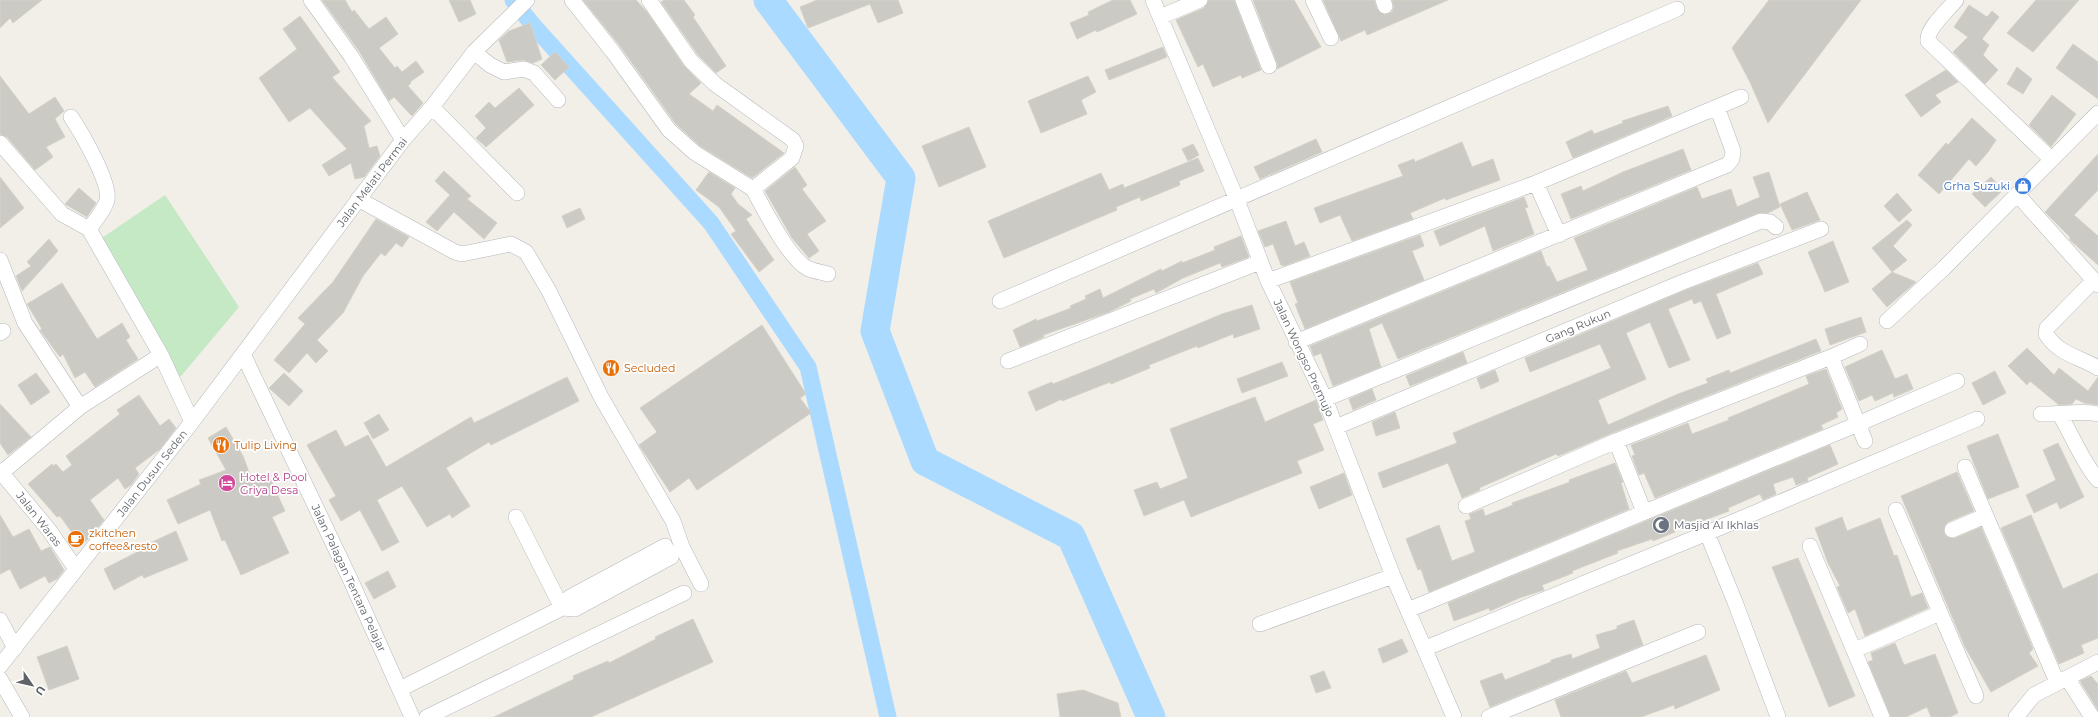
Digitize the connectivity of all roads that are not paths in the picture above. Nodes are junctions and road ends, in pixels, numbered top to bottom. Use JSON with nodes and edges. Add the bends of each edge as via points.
{"nodes":[{"id":1,"x":311,"y":0,"type":"edge"},
{"id":2,"x":527,"y":0,"type":"edge"},
{"id":3,"x":572,"y":0,"type":"edge"},
{"id":4,"x":648,"y":0,"type":"edge"},
{"id":5,"x":1153,"y":0,"type":"edge"},
{"id":6,"x":1200,"y":0,"type":"edge"},
{"id":7,"x":1243,"y":0,"type":"edge"},
{"id":8,"x":1314,"y":0,"type":"edge"},
{"id":9,"x":1956,"y":0,"type":"edge"},
{"id":10,"x":1678,"y":9,"type":"dead end"},
{"id":11,"x":1160,"y":17,"type":"junction"},
{"id":12,"x":1331,"y":38,"type":"dead end"},
{"id":13,"x":474,"y":52,"type":"junction"},
{"id":14,"x":1269,"y":66,"type":"dead end"},
{"id":15,"x":1741,"y":97,"type":"dead end"},
{"id":16,"x":558,"y":100,"type":"dead end"},
{"id":17,"x":432,"y":107,"type":"junction"},
{"id":18,"x":1717,"y":107,"type":"junction"},
{"id":19,"x":2098,"y":113,"type":"edge"},
{"id":20,"x":71,"y":118,"type":"dead end"},
{"id":21,"x":403,"y":140,"type":"junction"},
{"id":22,"x":0,"y":143,"type":"edge"},
{"id":23,"x":2051,"y":159,"type":"junction"},
{"id":24,"x":1536,"y":183,"type":"junction"},
{"id":25,"x":753,"y":189,"type":"junction"},
{"id":26,"x":517,"y":193,"type":"dead end"},
{"id":27,"x":2016,"y":194,"type":"junction"},
{"id":28,"x":358,"y":199,"type":"junction"},
{"id":29,"x":1237,"y":200,"type":"junction"},
{"id":30,"x":1776,"y":227,"type":"dead end"},
{"id":31,"x":89,"y":229,"type":"junction"},
{"id":32,"x":1821,"y":230,"type":"dead end"},
{"id":33,"x":1559,"y":235,"type":"junction"},
{"id":34,"x":0,"y":260,"type":"edge"},
{"id":35,"x":1260,"y":262,"type":"junction"},
{"id":36,"x":828,"y":274,"type":"dead end"},
{"id":37,"x":1268,"y":281,"type":"junction"},
{"id":38,"x":2096,"y":282,"type":"edge"},
{"id":39,"x":1000,"y":301,"type":"dead end"},
{"id":40,"x":1887,"y":321,"type":"dead end"},
{"id":41,"x":1296,"y":342,"type":"junction"},
{"id":42,"x":1860,"y":344,"type":"dead end"},
{"id":43,"x":243,"y":354,"type":"junction"},
{"id":44,"x":161,"y":355,"type":"junction"},
{"id":45,"x":1831,"y":357,"type":"junction"},
{"id":46,"x":1008,"y":361,"type":"dead end"},
{"id":47,"x":2098,"y":368,"type":"edge"},
{"id":48,"x":1957,"y":381,"type":"dead end"},
{"id":49,"x":1325,"y":399,"type":"junction"},
{"id":50,"x":80,"y":407,"type":"junction"},
{"id":51,"x":2041,"y":414,"type":"dead end"},
{"id":52,"x":2098,"y":414,"type":"edge"},
{"id":53,"x":2060,"y":415,"type":"junction"},
{"id":54,"x":1977,"y":419,"type":"dead end"},
{"id":55,"x":192,"y":422,"type":"junction"},
{"id":56,"x":1858,"y":424,"type":"junction"},
{"id":57,"x":1336,"y":426,"type":"junction"},
{"id":58,"x":1616,"y":440,"type":"junction"},
{"id":59,"x":1866,"y":441,"type":"dead end"},
{"id":60,"x":1965,"y":467,"type":"dead end"},
{"id":61,"x":1,"y":472,"type":"edge"},
{"id":62,"x":2098,"y":480,"type":"edge"},
{"id":63,"x":1466,"y":506,"type":"dead end"},
{"id":64,"x":1896,"y":510,"type":"dead end"},
{"id":65,"x":1644,"y":512,"type":"junction"},
{"id":66,"x":1985,"y":516,"type":"junction"},
{"id":67,"x":516,"y":517,"type":"dead end"},
{"id":68,"x":1952,"y":530,"type":"dead end"},
{"id":69,"x":1707,"y":533,"type":"junction"},
{"id":70,"x":1810,"y":546,"type":"dead end"},
{"id":71,"x":76,"y":569,"type":"junction"},
{"id":72,"x":1393,"y":576,"type":"junction"},
{"id":73,"x":701,"y":584,"type":"dead end"},
{"id":74,"x":684,"y":594,"type":"dead end"},
{"id":75,"x":562,"y":608,"type":"junction"},
{"id":76,"x":1408,"y":610,"type":"junction"},
{"id":77,"x":1940,"y":613,"type":"junction"},
{"id":78,"x":0,"y":620,"type":"edge"},
{"id":79,"x":1260,"y":624,"type":"dead end"},
{"id":80,"x":1698,"y":632,"type":"dead end"},
{"id":81,"x":14,"y":648,"type":"junction"},
{"id":82,"x":1426,"y":648,"type":"junction"},
{"id":83,"x":1855,"y":650,"type":"junction"},
{"id":84,"x":2098,"y":662,"type":"edge"},
{"id":85,"x":0,"y":666,"type":"edge"},
{"id":86,"x":0,"y":679,"type":"edge"},
{"id":87,"x":2062,"y":680,"type":"junction"},
{"id":88,"x":400,"y":689,"type":"junction"},
{"id":89,"x":1976,"y":696,"type":"dead end"},
{"id":90,"x":22,"y":717,"type":"edge"},
{"id":91,"x":412,"y":717,"type":"edge"},
{"id":92,"x":427,"y":717,"type":"edge"},
{"id":93,"x":1454,"y":717,"type":"edge"},
{"id":94,"x":1489,"y":717,"type":"edge"},
{"id":95,"x":1778,"y":717,"type":"edge"},
{"id":96,"x":1882,"y":717,"type":"edge"},
{"id":97,"x":2016,"y":717,"type":"edge"},
{"id":98,"x":2092,"y":717,"type":"edge"}],
"edges":[{"from":1,"to":21,"type":"street","via":[[351,56]]},
{"from":2,"to":13,"type":"street","name":"Jalan Melati Permai"},
{"from":3,"to":25,"type":"street","via":[[669,130],[695,153]]},
{"from":4,"to":25,"type":"street","via":[[691,61],[715,84],[793,140],[796,146],[792,158]]},
{"from":5,"to":11,"type":"street","name":"Jalan Wongso Premujo"},
{"from":6,"to":11,"type":"street"},
{"from":7,"to":14,"type":"street"},
{"from":8,"to":12,"type":"street"},
{"from":9,"to":23,"type":"street","via":[[1930,30],[1928,41]]},
{"from":10,"to":29,"type":"street"},
{"from":11,"to":29,"type":"street","name":"Jalan Wongso Premujo"},
{"from":13,"to":16,"type":"street","via":[[498,70],[510,72],[524,69],[534,73]]},
{"from":13,"to":17,"type":"street","name":"Jalan Melati Permai"},
{"from":15,"to":18,"type":"street"},
{"from":17,"to":21,"type":"street","name":"Jalan Melati Permai"},
{"from":17,"to":26,"type":"street"},
{"from":18,"to":24,"type":"street"},
{"from":18,"to":33,"type":"street","via":[[1733,152],[1732,159],[1727,165]]},
{"from":19,"to":23,"type":"street"},
{"from":20,"to":31,"type":"street","via":[[107,187],[107,200]]},
{"from":21,"to":28,"type":"street","name":"Jalan Melati Permai"},
{"from":22,"to":31,"type":"street","via":[[62,214]]},
{"from":23,"to":27,"type":"street"},
{"from":24,"to":33,"type":"street"},
{"from":24,"to":37,"type":"street"},
{"from":25,"to":36,"type":"street","via":[[796,258],[806,267]]},
{"from":27,"to":38,"type":"street"},
{"from":27,"to":40,"type":"street","via":[[1944,268]]},
{"from":28,"to":43,"type":"street","name":"Jalan Melati Permai"},
{"from":28,"to":73,"type":"street","via":[[455,252],[462,254],[511,244],[526,252],[549,291],[601,397],[673,521],[682,547]]},
{"from":29,"to":35,"type":"street","name":"Jalan Wongso Premujo"},
{"from":29,"to":39,"type":"street"},
{"from":30,"to":49,"type":"street","via":[[1770,222],[1761,221]]},
{"from":31,"to":44,"type":"street"},
{"from":32,"to":57,"type":"street","name":"Gang Rukun","via":[[1683,282]]},
{"from":33,"to":41,"type":"street"},
{"from":34,"to":50,"type":"street","via":[[25,323]]},
{"from":35,"to":37,"type":"street","name":"Jalan Wongso Premujo"},
{"from":35,"to":46,"type":"street"},
{"from":37,"to":41,"type":"street","name":"Jalan Wongso Premujo"},
{"from":38,"to":47,"type":"street","via":[[2046,328],[2046,334],[2069,356]]},
{"from":41,"to":49,"type":"street","name":"Jalan Wongso Premujo"},
{"from":42,"to":45,"type":"street"},
{"from":43,"to":55,"type":"street","name":"Jalan Dusun Seden"},
{"from":43,"to":88,"type":"street","name":"Jalan Palagan Tentara Pelajar","via":[[352,581]]},
{"from":44,"to":50,"type":"street"},
{"from":44,"to":55,"type":"street"},
{"from":45,"to":56,"type":"street"},
{"from":45,"to":58,"type":"street"},
{"from":48,"to":56,"type":"street"},
{"from":49,"to":57,"type":"street","name":"Jalan Wongso Premujo"},
{"from":50,"to":61,"type":"street"},
{"from":51,"to":53,"type":"street"},
{"from":52,"to":53,"type":"street","via":[[2083,411]]},
{"from":53,"to":62,"type":"street","via":[[2076,441],[2089,470]]},
{"from":54,"to":69,"type":"street"},
{"from":55,"to":71,"type":"street","name":"Jalan Dusun Seden"},
{"from":56,"to":59,"type":"street"},
{"from":56,"to":65,"type":"street"},
{"from":57,"to":72,"type":"street","name":"Jalan Wongso Premujo"},
{"from":58,"to":63,"type":"street"},
{"from":58,"to":65,"type":"street"},
{"from":60,"to":66,"type":"street"},
{"from":61,"to":71,"type":"street","name":"Jalan Waras","via":[[49,530]]},
{"from":64,"to":77,"type":"street"},
{"from":65,"to":76,"type":"street"},
{"from":66,"to":68,"type":"street"},
{"from":66,"to":87,"type":"street"},
{"from":67,"to":75,"type":"street"},
{"from":69,"to":82,"type":"street"},
{"from":69,"to":95,"type":"street"},
{"from":70,"to":83,"type":"street"},
{"from":71,"to":81,"type":"street","name":"Jalan Dusun Seden"},
{"from":72,"to":76,"type":"street","name":"Jalan Wongso Premujo"},
{"from":72,"to":79,"type":"street"},
{"from":74,"to":92,"type":"street"},
{"from":75,"to":75,"type":"street","via":[[575,609],[671,557],[665,546],[570,597]]},
{"from":75,"to":88,"type":"street"},
{"from":76,"to":82,"type":"street","name":"Jalan Wongso Premujo"},
{"from":77,"to":83,"type":"street"},
{"from":77,"to":89,"type":"street"},
{"from":78,"to":81,"type":"street"},
{"from":80,"to":94,"type":"street"},
{"from":81,"to":85,"type":"street","name":"Jalan Dusun Seden"},
{"from":82,"to":93,"type":"street","name":"Jalan Wongso Premujo"},
{"from":83,"to":96,"type":"street"},
{"from":84,"to":87,"type":"street"},
{"from":86,"to":90,"type":"street"},
{"from":87,"to":97,"type":"street","via":[[2034,695]]},
{"from":87,"to":98,"type":"street"},
{"from":88,"to":91,"type":"street","name":"Jalan Palagan Tentara Pelajar"}]}
